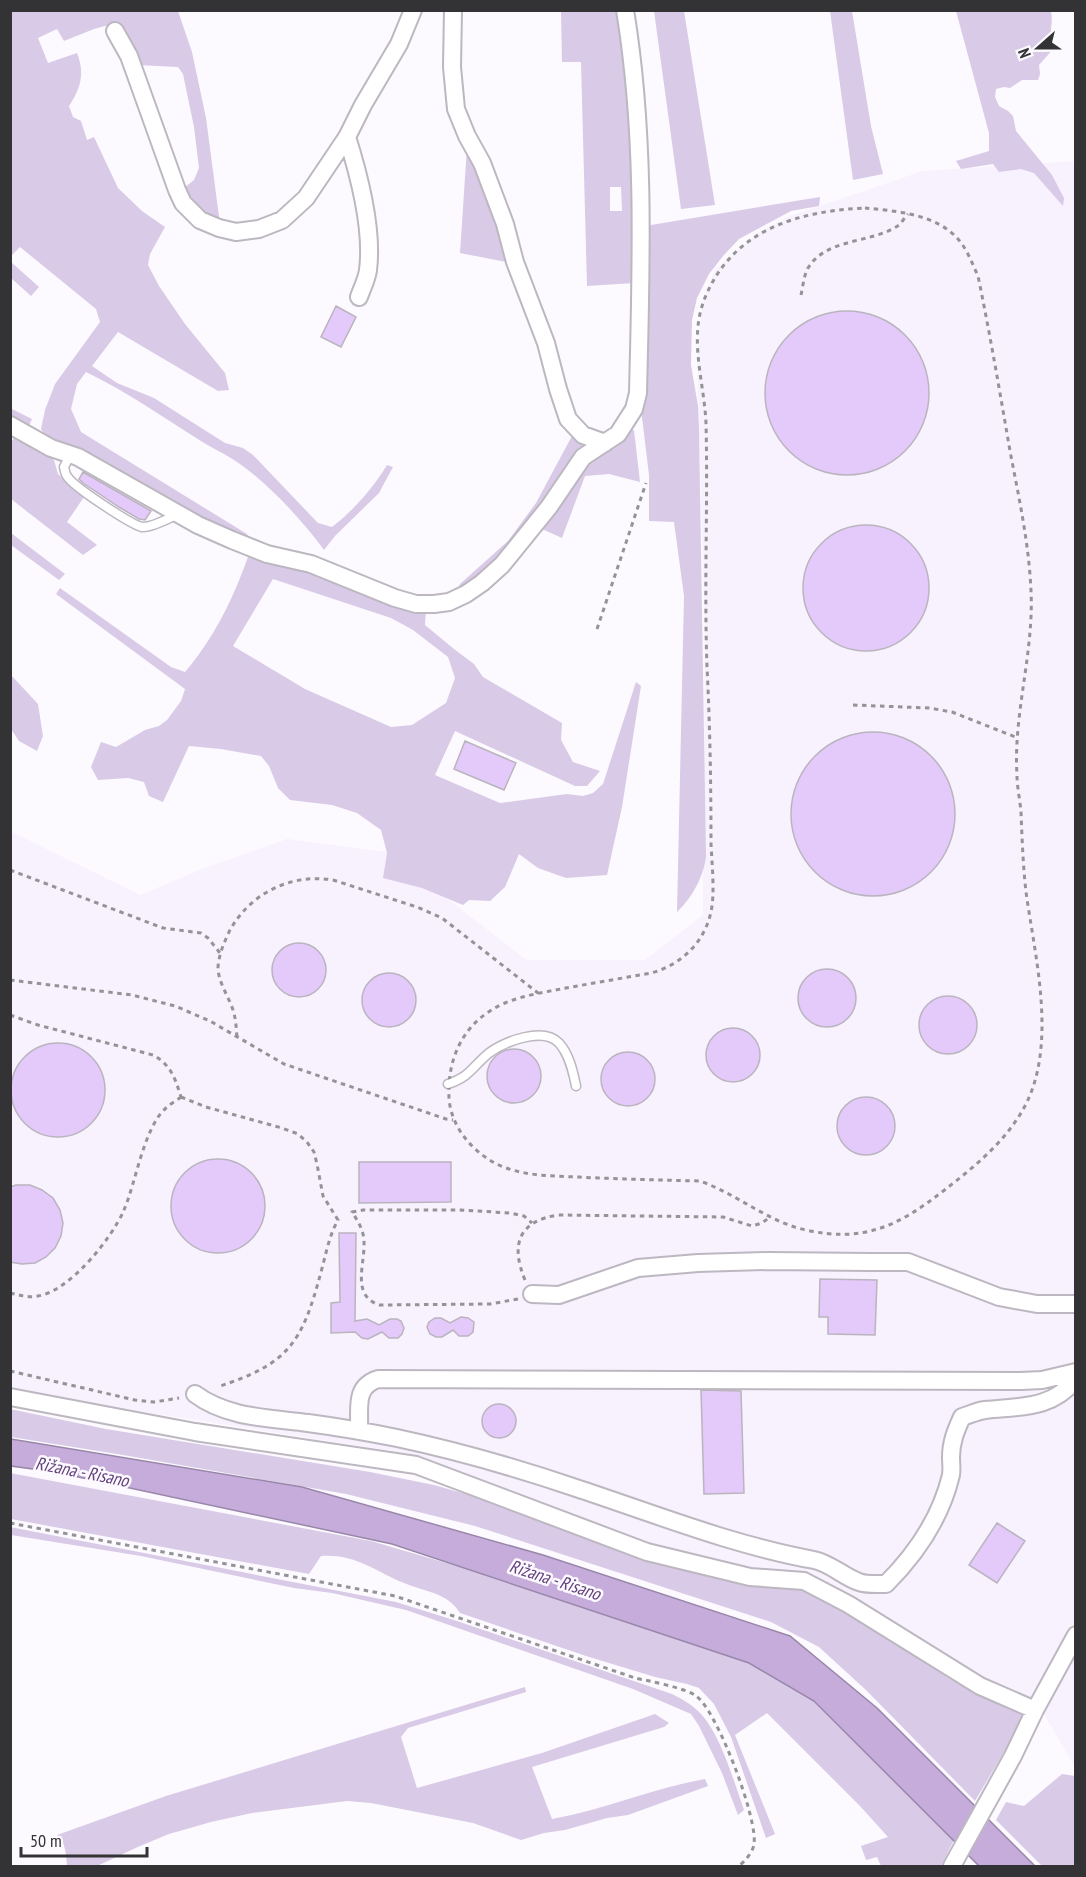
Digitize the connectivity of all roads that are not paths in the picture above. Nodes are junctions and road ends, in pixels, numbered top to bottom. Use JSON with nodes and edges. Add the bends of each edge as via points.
{"nodes":[{"id":1,"x":413,"y":10,"type":"edge"},
{"id":2,"x":453,"y":10,"type":"edge"},
{"id":3,"x":625,"y":10,"type":"edge"},
{"id":4,"x":115,"y":31,"type":"dead end"},
{"id":5,"x":347,"y":137,"type":"junction"},
{"id":6,"x":359,"y":297,"type":"dead end"},
{"id":7,"x":10,"y":425,"type":"edge"},
{"id":8,"x":605,"y":443,"type":"junction"},
{"id":9,"x":70,"y":455,"type":"junction"},
{"id":10,"x":179,"y":514,"type":"junction"},
{"id":11,"x":448,"y":1084,"type":"road end"},
{"id":12,"x":576,"y":1086,"type":"dead end"},
{"id":13,"x":532,"y":1294,"type":"road end"},
{"id":14,"x":1076,"y":1304,"type":"edge"},
{"id":15,"x":1076,"y":1372,"type":"edge"},
{"id":16,"x":1076,"y":1379,"type":"edge"},
{"id":17,"x":195,"y":1394,"type":"road end"},
{"id":18,"x":10,"y":1397,"type":"edge"},
{"id":19,"x":359,"y":1430,"type":"junction"},
{"id":20,"x":1076,"y":1635,"type":"edge"},
{"id":21,"x":1035,"y":1710,"type":"junction"},
{"id":22,"x":952,"y":1866,"type":"edge"}],
"edges":[{"from":1,"to":5,"type":"street","via":[[399,44]]},
{"from":2,"to":8,"type":"street","via":[[456,109],[505,224],[568,419],[583,435]]},
{"from":3,"to":8,"type":"street","via":[[633,61],[640,188],[638,393],[634,409],[618,434]]},
{"from":4,"to":5,"type":"street","via":[[129,56],[177,190],[183,203],[200,220],[236,232],[282,220],[306,198]]},
{"from":5,"to":6,"type":"street","via":[[360,187],[369,253],[368,273]]},
{"from":7,"to":9,"type":"street"},
{"from":8,"to":10,"type":"street","via":[[583,457],[502,565],[482,583],[449,602],[416,604],[395,598],[311,564],[267,554]]},
{"from":9,"to":10,"type":"street"},
{"from":9,"to":10,"type":"lane","via":[[64,467],[67,477],[126,519],[142,527]]},
{"from":11,"to":12,"type":"lane","via":[[461,1079],[502,1044],[520,1037],[542,1036],[557,1040],[567,1054]]},
{"from":13,"to":14,"type":"street","via":[[559,1295],[638,1268],[768,1261],[908,1262],[999,1297],[1037,1304]]},
{"from":15,"to":19,"type":"street","via":[[1021,1381],[378,1379],[363,1388]]},
{"from":16,"to":19,"type":"street","via":[[1051,1400],[1031,1406],[982,1410],[962,1417],[954,1435],[951,1472],[942,1505],[922,1541],[886,1584],[860,1583],[817,1561],[722,1539],[496,1462]]},
{"from":17,"to":19,"type":"street","via":[[218,1407],[266,1419]]},
{"from":18,"to":21,"type":"street","via":[[195,1432],[416,1465],[647,1552],[750,1577],[804,1581],[980,1686]]},
{"from":20,"to":21,"type":"street"},
{"from":21,"to":22,"type":"street"}]}
